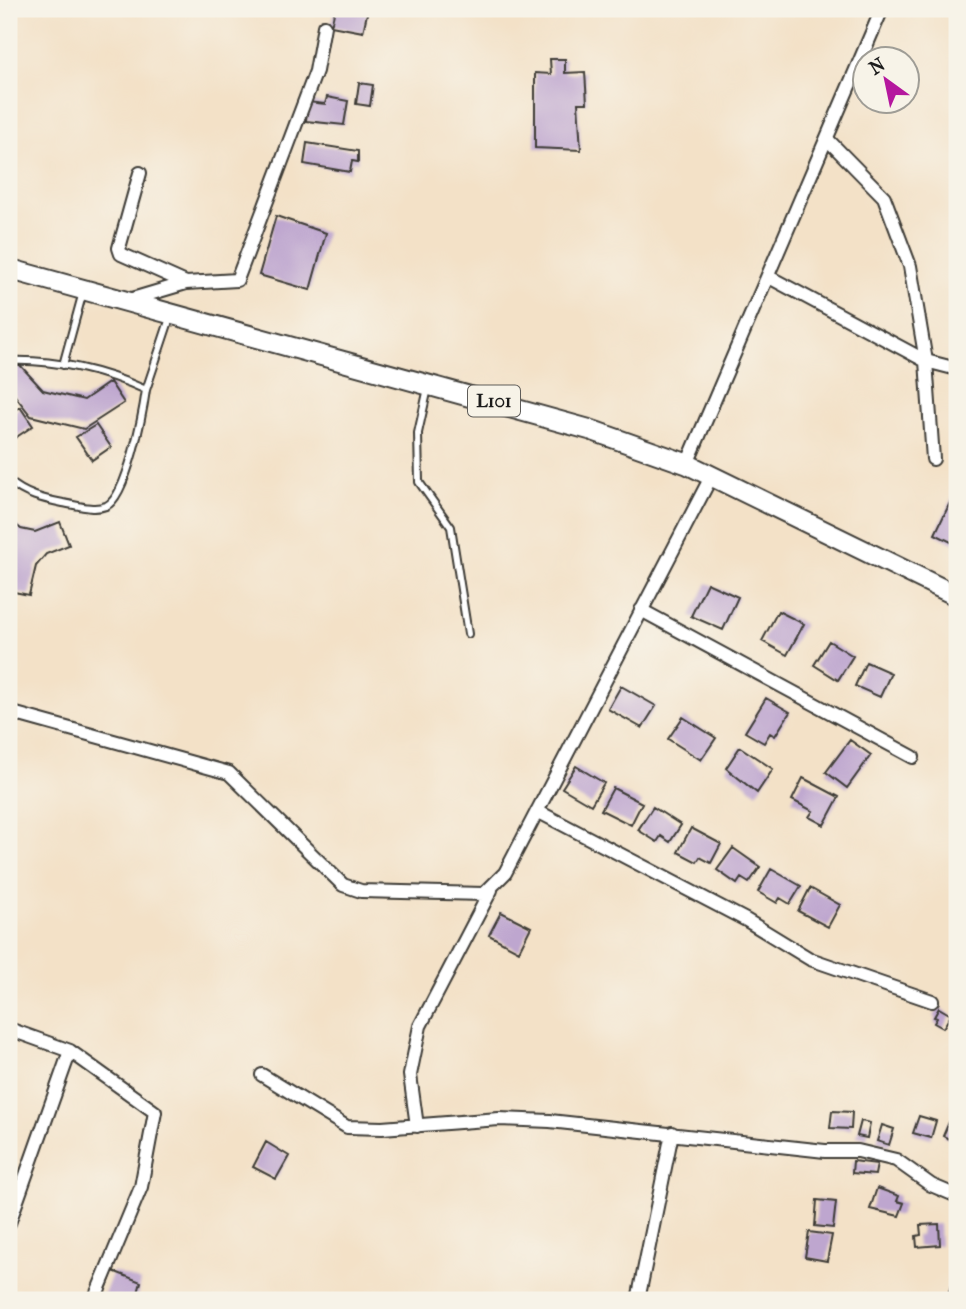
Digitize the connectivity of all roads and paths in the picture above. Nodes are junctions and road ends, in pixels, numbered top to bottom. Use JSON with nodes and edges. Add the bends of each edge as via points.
{"nodes":[{"id":1,"x":882,"y":9,"type":"edge"},
{"id":2,"x":324,"y":26,"type":"dead end"},
{"id":3,"x":828,"y":140,"type":"junction"},
{"id":4,"x":140,"y":173,"type":"dead end"},
{"id":5,"x":9,"y":269,"type":"edge"},
{"id":6,"x":769,"y":277,"type":"junction"},
{"id":7,"x":186,"y":283,"type":"junction"},
{"id":8,"x":83,"y":290,"type":"junction"},
{"id":9,"x":126,"y":301,"type":"junction"},
{"id":10,"x":172,"y":313,"type":"junction"},
{"id":11,"x":9,"y":361,"type":"edge"},
{"id":12,"x":926,"y":361,"type":"junction"},
{"id":13,"x":63,"y":365,"type":"junction"},
{"id":14,"x":957,"y":369,"type":"edge"},
{"id":15,"x":429,"y":383,"type":"junction"},
{"id":16,"x":146,"y":390,"type":"junction"},
{"id":17,"x":933,"y":459,"type":"dead end"},
{"id":18,"x":687,"y":464,"type":"junction"},
{"id":19,"x":711,"y":477,"type":"junction"},
{"id":20,"x":9,"y":481,"type":"edge"},
{"id":21,"x":957,"y":596,"type":"edge"},
{"id":22,"x":641,"y":610,"type":"junction"},
{"id":23,"x":468,"y":635,"type":"dead end"},
{"id":24,"x":9,"y":712,"type":"edge"},
{"id":25,"x":913,"y":757,"type":"dead end"},
{"id":26,"x":537,"y":811,"type":"junction"},
{"id":27,"x":491,"y":890,"type":"junction"},
{"id":28,"x":932,"y":1001,"type":"dead end"},
{"id":29,"x":9,"y":1029,"type":"edge"},
{"id":30,"x":69,"y":1051,"type":"junction"},
{"id":31,"x":262,"y":1075,"type":"dead end"},
{"id":32,"x":417,"y":1126,"type":"junction"},
{"id":33,"x":673,"y":1133,"type":"junction"},
{"id":34,"x":957,"y":1196,"type":"edge"},
{"id":35,"x":9,"y":1223,"type":"edge"},
{"id":36,"x":957,"y":1289,"type":"edge"},
{"id":37,"x":94,"y":1300,"type":"edge"},
{"id":38,"x":638,"y":1300,"type":"edge"},
{"id":39,"x":954,"y":1300,"type":"edge"}],
"edges":[{"from":1,"to":3,"type":"street"},
{"from":2,"to":7,"type":"street","via":[[316,71],[237,280]]},
{"from":3,"to":6,"type":"street"},
{"from":3,"to":12,"type":"street","via":[[884,197],[910,266]]},
{"from":4,"to":7,"type":"street","via":[[121,254]]},
{"from":5,"to":8,"type":"main road","number":"L101"},
{"from":6,"to":12,"type":"street"},
{"from":6,"to":18,"type":"street"},
{"from":7,"to":9,"type":"street"},
{"from":8,"to":9,"type":"main road","number":"L101"},
{"from":8,"to":13,"type":"lane"},
{"from":9,"to":10,"type":"main road","number":"L101"},
{"from":10,"to":15,"type":"main road","number":"L101"},
{"from":10,"to":16,"type":"lane"},
{"from":11,"to":13,"type":"lane"},
{"from":12,"to":14,"type":"street"},
{"from":12,"to":17,"type":"street"},
{"from":13,"to":16,"type":"lane"},
{"from":15,"to":18,"type":"main road","number":"L101","via":[[591,430]]},
{"from":15,"to":23,"type":"lane","via":[[418,433],[419,482],[451,527]]},
{"from":16,"to":20,"type":"lane","via":[[142,420],[119,495],[107,506],[35,498]]},
{"from":18,"to":19,"type":"main road","number":"L101"},
{"from":19,"to":21,"type":"main road","number":"L101"},
{"from":19,"to":22,"type":"street"},
{"from":22,"to":25,"type":"street"},
{"from":22,"to":26,"type":"street"},
{"from":24,"to":27,"type":"street","via":[[229,773],[343,885],[361,891],[459,895]]},
{"from":26,"to":27,"type":"street","via":[[505,873]]},
{"from":26,"to":28,"type":"street","via":[[735,914],[810,960]]},
{"from":27,"to":32,"type":"street","via":[[420,1026],[410,1075]]},
{"from":29,"to":30,"type":"street"},
{"from":30,"to":35,"type":"street"},
{"from":30,"to":37,"type":"street","via":[[155,1112],[141,1187]]},
{"from":31,"to":32,"type":"street","via":[[347,1128]]},
{"from":32,"to":33,"type":"street","via":[[499,1119]]},
{"from":33,"to":34,"type":"street","via":[[877,1154],[896,1160],[931,1185]]},
{"from":33,"to":38,"type":"street"},
{"from":36,"to":39,"type":"street"}]}
